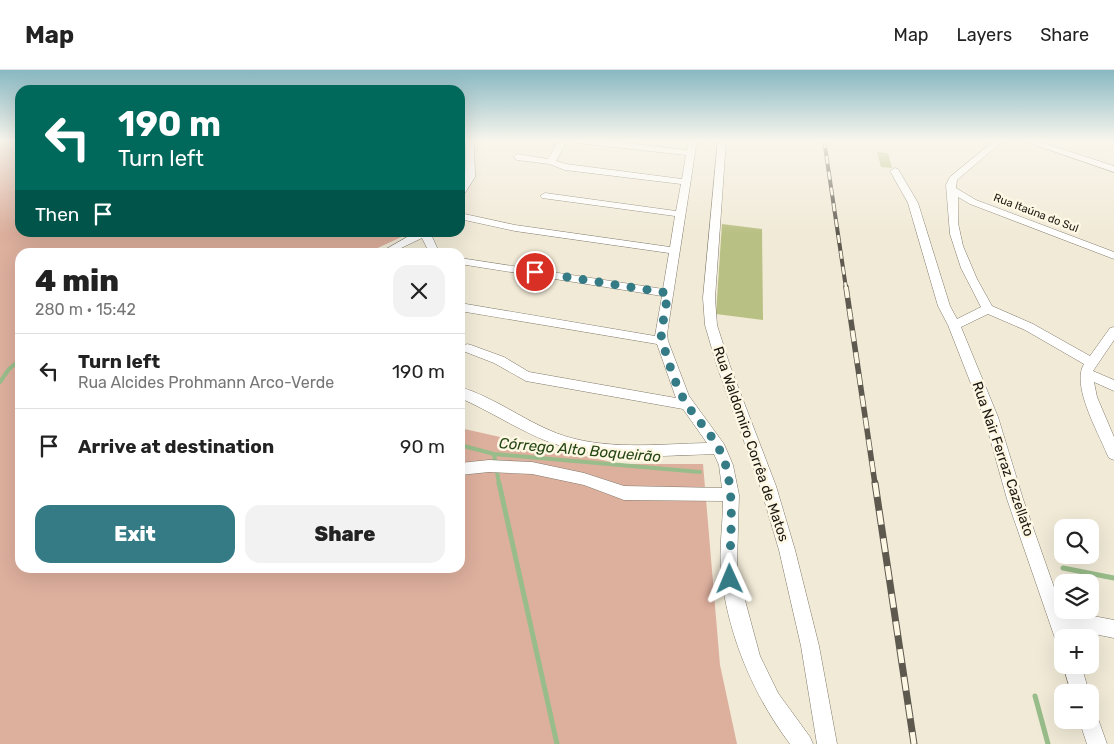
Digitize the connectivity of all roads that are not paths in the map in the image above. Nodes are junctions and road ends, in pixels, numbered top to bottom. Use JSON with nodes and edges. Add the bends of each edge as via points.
{"nodes":[{"id":1,"x":470,"y":171,"type":"edge"},
{"id":2,"x":601,"y":171,"type":"edge"},
{"id":3,"x":688,"y":171,"type":"edge"},
{"id":4,"x":719,"y":171,"type":"edge"},
{"id":5,"x":895,"y":171,"type":"dead end"},
{"id":6,"x":962,"y":171,"type":"edge"},
{"id":7,"x":686,"y":182,"type":"junction"},
{"id":8,"x":465,"y":186,"type":"edge"},
{"id":9,"x":952,"y":189,"type":"junction"},
{"id":10,"x":545,"y":196,"type":"dead end"},
{"id":11,"x":680,"y":214,"type":"junction"},
{"id":12,"x":465,"y":217,"type":"edge"},
{"id":13,"x":417,"y":237,"type":"edge"},
{"id":14,"x":394,"y":248,"type":"edge"},
{"id":15,"x":674,"y":251,"type":"junction"},
{"id":16,"x":1114,"y":256,"type":"edge"},
{"id":17,"x":465,"y":262,"type":"edge"},
{"id":18,"x":668,"y":293,"type":"junction"},
{"id":19,"x":465,"y":308,"type":"edge"},
{"id":20,"x":988,"y":309,"type":"junction"},
{"id":21,"x":954,"y":325,"type":"junction"},
{"id":22,"x":1114,"y":331,"type":"edge"},
{"id":23,"x":662,"y":341,"type":"junction"},
{"id":24,"x":467,"y":348,"type":"dead end"},
{"id":25,"x":1089,"y":368,"type":"junction"},
{"id":26,"x":1114,"y":386,"type":"edge"},
{"id":27,"x":465,"y":394,"type":"edge"},
{"id":28,"x":687,"y":406,"type":"junction"},
{"id":29,"x":719,"y":448,"type":"junction"},
{"id":30,"x":1114,"y":454,"type":"edge"},
{"id":31,"x":465,"y":468,"type":"edge"},
{"id":32,"x":731,"y":495,"type":"junction"},
{"id":33,"x":1054,"y":612,"type":"edge"},
{"id":34,"x":1062,"y":619,"type":"edge"},
{"id":35,"x":1114,"y":628,"type":"edge"},
{"id":36,"x":1092,"y":729,"type":"edge"},
{"id":37,"x":803,"y":744,"type":"edge"},
{"id":38,"x":827,"y":744,"type":"edge"},
{"id":39,"x":1097,"y":744,"type":"edge"}],
"edges":[{"from":1,"to":8,"type":"street"},
{"from":2,"to":7,"type":"street"},
{"from":3,"to":7,"type":"street"},
{"from":4,"to":38,"type":"street","name":"Rua Waldomiro Corrêa de Matos","via":[[709,298],[711,325],[785,541],[820,695]]},
{"from":5,"to":21,"type":"street","name":"Rua Nair Ferraz Cazellato","via":[[913,203],[944,306]]},
{"from":6,"to":9,"type":"street","via":[[953,179]]},
{"from":7,"to":11,"type":"street"},
{"from":9,"to":16,"type":"street","name":"Rua Itaúna do Sul","via":[[973,202]]},
{"from":9,"to":20,"type":"street","via":[[957,240]]},
{"from":10,"to":11,"type":"street"},
{"from":11,"to":15,"type":"street"},
{"from":12,"to":15,"type":"street","via":[[515,228]]},
{"from":13,"to":14,"type":"street"},
{"from":15,"to":18,"type":"street"},
{"from":17,"to":18,"type":"street"},
{"from":18,"to":23,"type":"street"},
{"from":19,"to":23,"type":"street"},
{"from":20,"to":21,"type":"street"},
{"from":20,"to":25,"type":"street","via":[[1029,327]]},
{"from":21,"to":33,"type":"street","name":"Rua Nair Ferraz Cazellato","via":[[991,417]]},
{"from":22,"to":25,"type":"street"},
{"from":23,"to":28,"type":"street"},
{"from":24,"to":28,"type":"street","via":[[499,360],[526,376]]},
{"from":25,"to":26,"type":"street"},
{"from":25,"to":30,"type":"street","via":[[1089,392]]},
{"from":27,"to":29,"type":"street","via":[[553,437],[570,442],[616,450]]},
{"from":28,"to":29,"type":"street"},
{"from":29,"to":32,"type":"street"},
{"from":31,"to":32,"type":"street","via":[[508,466],[556,472],[624,493]]},
{"from":32,"to":37,"type":"street","via":[[730,579],[749,656],[766,694]]},
{"from":34,"to":35,"type":"street"},
{"from":36,"to":39,"type":"street"}]}
